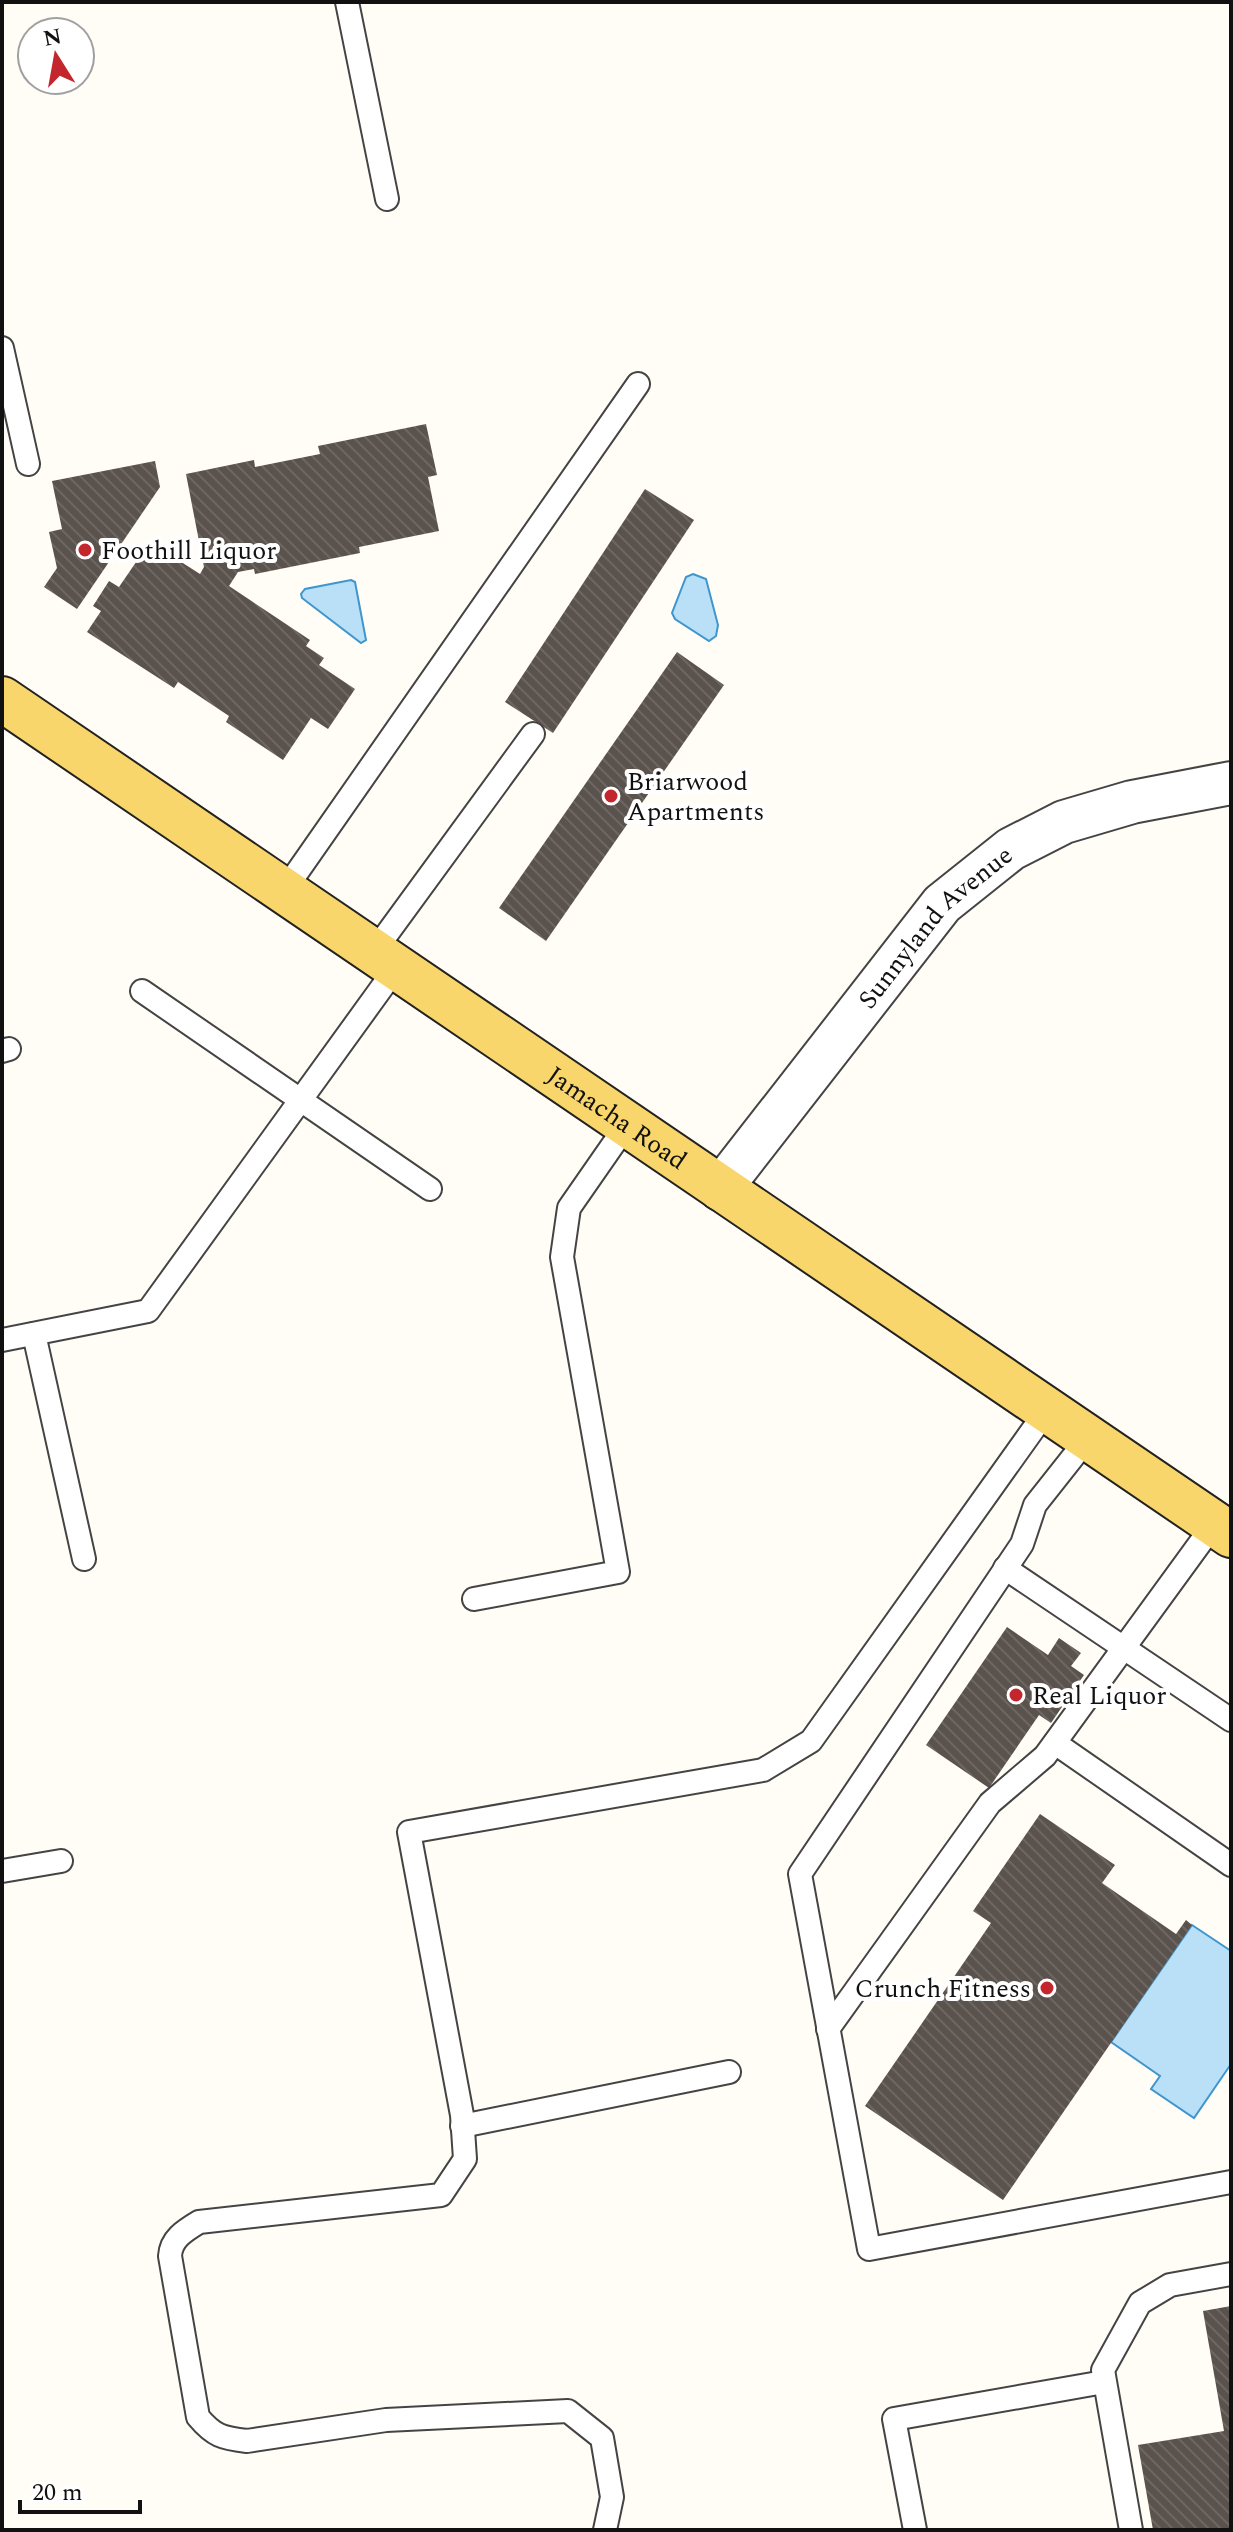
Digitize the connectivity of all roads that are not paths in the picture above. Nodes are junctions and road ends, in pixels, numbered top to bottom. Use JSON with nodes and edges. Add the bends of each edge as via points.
{"nodes":[{"id":1,"x":347,"y":2,"type":"edge"},
{"id":2,"x":387,"y":199,"type":"dead end"},
{"id":3,"x":2,"y":348,"type":"edge"},
{"id":4,"x":638,"y":384,"type":"dead end"},
{"id":5,"x":28,"y":464,"type":"dead end"},
{"id":6,"x":2,"y":699,"type":"edge"},
{"id":7,"x":533,"y":734,"type":"dead end"},
{"id":8,"x":1231,"y":783,"type":"edge"},
{"id":9,"x":284,"y":891,"type":"junction"},
{"id":10,"x":385,"y":960,"type":"junction"},
{"id":11,"x":142,"y":991,"type":"dead end"},
{"id":12,"x":302,"y":1099,"type":"junction"},
{"id":13,"x":626,"y":1126,"type":"junction"},
{"id":14,"x":430,"y":1189,"type":"dead end"},
{"id":15,"x":720,"y":1189,"type":"junction"},
{"id":16,"x":34,"y":1334,"type":"junction"},
{"id":17,"x":2,"y":1340,"type":"edge"},
{"id":18,"x":1047,"y":1410,"type":"junction"},
{"id":19,"x":1088,"y":1438,"type":"junction"},
{"id":20,"x":1222,"y":1529,"type":"edge"},
{"id":21,"x":84,"y":1559,"type":"dead end"},
{"id":22,"x":1005,"y":1568,"type":"junction"},
{"id":23,"x":474,"y":1599,"type":"dead end"},
{"id":24,"x":1124,"y":1647,"type":"junction"},
{"id":25,"x":1231,"y":1720,"type":"edge"},
{"id":26,"x":1055,"y":1743,"type":"junction"},
{"id":27,"x":61,"y":1861,"type":"dead end"},
{"id":28,"x":1231,"y":1865,"type":"edge"},
{"id":29,"x":2,"y":1871,"type":"edge"},
{"id":30,"x":828,"y":2029,"type":"junction"},
{"id":31,"x":729,"y":2072,"type":"dead end"},
{"id":32,"x":462,"y":2126,"type":"junction"},
{"id":33,"x":1231,"y":2182,"type":"edge"},
{"id":34,"x":1231,"y":2274,"type":"edge"},
{"id":35,"x":1104,"y":2382,"type":"junction"},
{"id":36,"x":605,"y":2530,"type":"edge"},
{"id":37,"x":915,"y":2530,"type":"edge"},
{"id":38,"x":1131,"y":2530,"type":"edge"}],
"edges":[{"from":1,"to":2,"type":"lane"},
{"from":3,"to":5,"type":"lane"},
{"from":4,"to":9,"type":"lane"},
{"from":6,"to":9,"type":"main road","name":"Jamacha Road"},
{"from":7,"to":10,"type":"lane"},
{"from":8,"to":15,"type":"street","name":"Sunnyland Avenue","via":[[1132,802],[1064,822],[1011,849],[942,904]]},
{"from":9,"to":10,"type":"main road","name":"Jamacha Road"},
{"from":10,"to":12,"type":"lane"},
{"from":10,"to":13,"type":"main road","name":"Jamacha Road"},
{"from":11,"to":12,"type":"lane"},
{"from":12,"to":14,"type":"lane"},
{"from":12,"to":16,"type":"lane","via":[[148,1311]]},
{"from":13,"to":15,"type":"main road","name":"Jamacha Road"},
{"from":13,"to":23,"type":"lane","via":[[569,1208],[562,1257],[618,1572]]},
{"from":15,"to":18,"type":"main road","name":"Jamacha Road"},
{"from":16,"to":17,"type":"lane"},
{"from":16,"to":21,"type":"lane"},
{"from":18,"to":19,"type":"main road","name":"Jamacha Road"},
{"from":18,"to":32,"type":"lane","via":[[811,1741],[763,1770],[409,1832]]},
{"from":19,"to":20,"type":"main road","name":"Jamacha Road"},
{"from":19,"to":22,"type":"lane","via":[[1035,1505],[1022,1544]]},
{"from":20,"to":24,"type":"lane"},
{"from":22,"to":24,"type":"lane"},
{"from":22,"to":30,"type":"lane","via":[[800,1874]]},
{"from":24,"to":25,"type":"lane"},
{"from":24,"to":26,"type":"lane"},
{"from":26,"to":28,"type":"lane"},
{"from":26,"to":30,"type":"lane","via":[[990,1803]]},
{"from":27,"to":29,"type":"lane"},
{"from":30,"to":33,"type":"lane","via":[[869,2249]]},
{"from":31,"to":32,"type":"lane"},
{"from":32,"to":36,"type":"lane","via":[[465,2159],[441,2195],[199,2222],[171,2245],[198,2417],[211,2432],[247,2441],[386,2420],[568,2411],[602,2438],[612,2497]]},
{"from":34,"to":35,"type":"lane","via":[[1170,2285],[1140,2303],[1103,2370]]},
{"from":35,"to":37,"type":"lane","via":[[894,2419]]},
{"from":35,"to":38,"type":"lane"}]}
